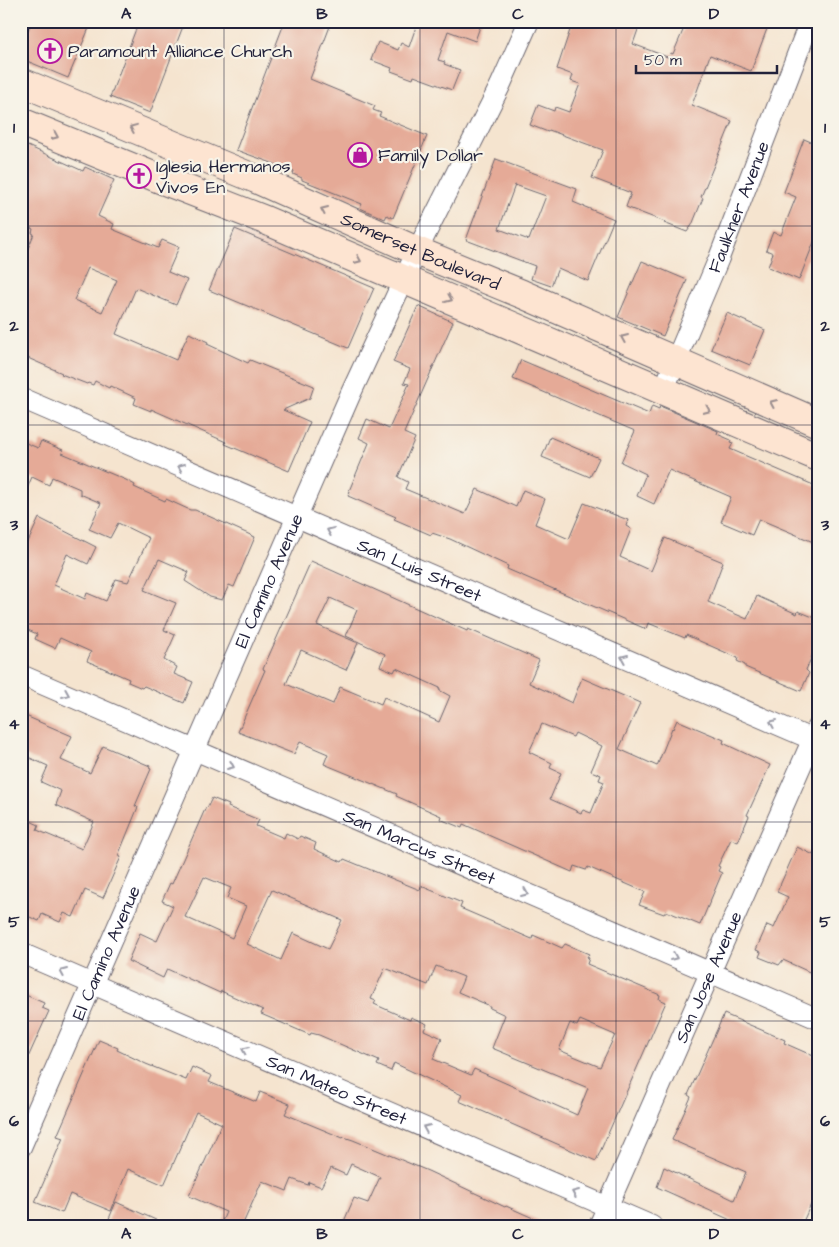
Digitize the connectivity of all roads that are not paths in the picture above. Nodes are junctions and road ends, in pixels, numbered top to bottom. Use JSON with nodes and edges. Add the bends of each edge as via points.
{"nodes":[{"id":1,"x":529,"y":21,"type":"edge"},
{"id":2,"x":810,"y":21,"type":"edge"},
{"id":3,"x":21,"y":82,"type":"edge"},
{"id":4,"x":21,"y":122,"type":"edge"},
{"id":5,"x":417,"y":251,"type":"junction"},
{"id":6,"x":404,"y":280,"type":"junction"},
{"id":7,"x":675,"y":360,"type":"junction"},
{"id":8,"x":662,"y":391,"type":"junction"},
{"id":9,"x":21,"y":398,"type":"edge"},
{"id":10,"x":818,"y":423,"type":"edge"},
{"id":11,"x":818,"y":457,"type":"edge"},
{"id":12,"x":297,"y":517,"type":"junction"},
{"id":13,"x":21,"y":675,"type":"edge"},
{"id":14,"x":816,"y":736,"type":"edge"},
{"id":15,"x":195,"y":750,"type":"junction"},
{"id":16,"x":21,"y":953,"type":"edge"},
{"id":17,"x":710,"y":972,"type":"junction"},
{"id":18,"x":92,"y":984,"type":"junction"},
{"id":19,"x":818,"y":1019,"type":"edge"},
{"id":20,"x":21,"y":1147,"type":"edge"},
{"id":21,"x":607,"y":1206,"type":"junction"},
{"id":22,"x":599,"y":1226,"type":"edge"},
{"id":23,"x":652,"y":1226,"type":"edge"}],
"edges":[{"from":1,"to":5,"type":"street","name":"El Camino Avenue"},
{"from":2,"to":7,"type":"street","name":"Faulkner Avenue","via":[[719,258]]},
{"from":5,"to":3,"type":"main road","name":"Somerset Boulevard","one_way":true,"via":[[256,179]]},
{"from":4,"to":6,"type":"main road","name":"Somerset Boulevard","one_way":true},
{"from":5,"to":6,"type":"street","name":"El Camino Avenue"},
{"from":7,"to":5,"type":"main road","name":"Somerset Boulevard","one_way":true},
{"from":6,"to":8,"type":"main road","name":"Somerset Boulevard","one_way":true},
{"from":6,"to":12,"type":"street","name":"El Camino Avenue"},
{"from":7,"to":8,"type":"street","name":"Faulkner Avenue"},
{"from":10,"to":7,"type":"main road","name":"Somerset Boulevard","one_way":true},
{"from":8,"to":11,"type":"main road","name":"Somerset Boulevard","one_way":true},
{"from":12,"to":9,"type":"street","name":"San Luis Street","one_way":true},
{"from":14,"to":12,"type":"street","name":"San Luis Street","one_way":true},
{"from":12,"to":15,"type":"street","name":"El Camino Avenue"},
{"from":13,"to":15,"type":"street","name":"San Marcus Street","one_way":true},
{"from":14,"to":17,"type":"street","name":"San Jose Avenue"},
{"from":15,"to":17,"type":"street","name":"San Marcus Street","one_way":true},
{"from":15,"to":18,"type":"street","name":"El Camino Avenue"},
{"from":18,"to":16,"type":"street","name":"San Mateo Street","one_way":true},
{"from":17,"to":19,"type":"street","name":"San Marcus Street"},
{"from":17,"to":21,"type":"street","name":"San Jose Avenue"},
{"from":18,"to":20,"type":"street","name":"El Camino Avenue"},
{"from":21,"to":18,"type":"street","name":"San Mateo Street","one_way":true},
{"from":21,"to":22,"type":"street","name":"San Jose Avenue"},
{"from":21,"to":23,"type":"street","name":"San Mateo Street"}]}
